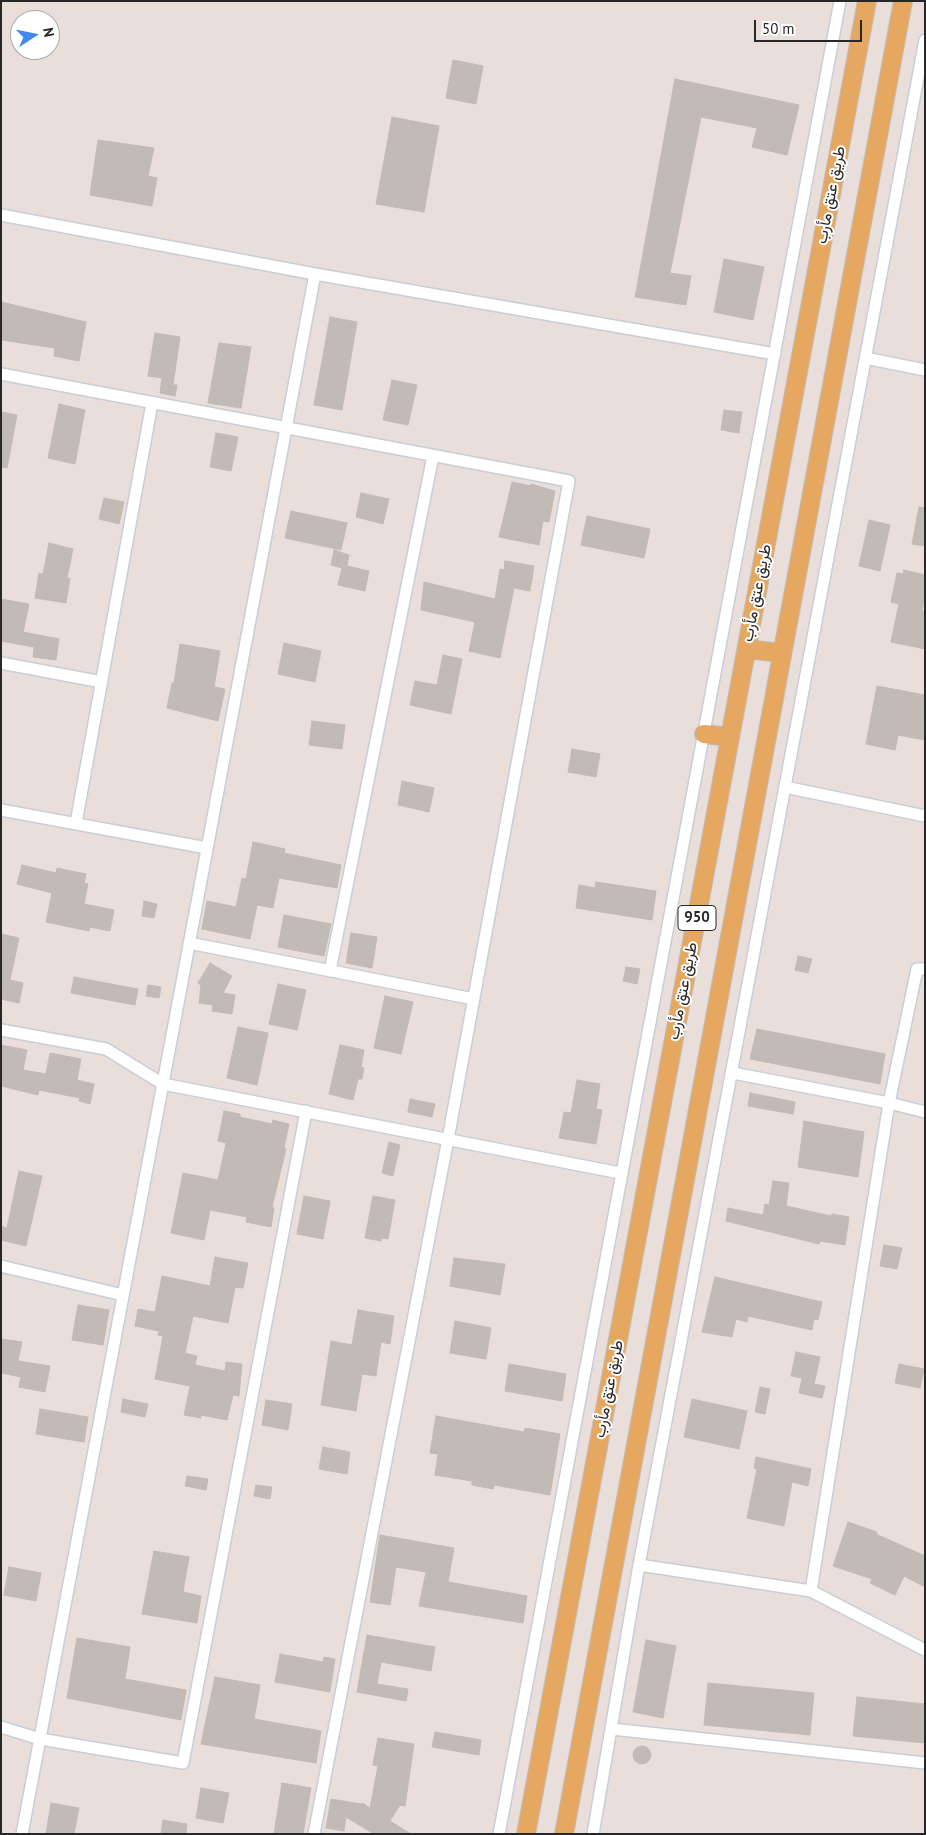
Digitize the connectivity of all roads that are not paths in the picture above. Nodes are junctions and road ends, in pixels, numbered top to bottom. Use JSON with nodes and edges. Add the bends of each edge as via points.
{"nodes":[{"id":1,"x":840,"y":1,"type":"edge"},
{"id":2,"x":867,"y":1,"type":"edge"},
{"id":3,"x":903,"y":1,"type":"edge"},
{"id":4,"x":925,"y":40,"type":"edge"},
{"id":5,"x":1,"y":215,"type":"edge"},
{"id":6,"x":315,"y":274,"type":"junction"},
{"id":7,"x":776,"y":354,"type":"junction"},
{"id":8,"x":865,"y":358,"type":"junction"},
{"id":9,"x":925,"y":370,"type":"edge"},
{"id":10,"x":1,"y":374,"type":"edge"},
{"id":11,"x":152,"y":403,"type":"junction"},
{"id":12,"x":286,"y":429,"type":"junction"},
{"id":13,"x":433,"y":456,"type":"junction"},
{"id":14,"x":747,"y":649,"type":"junction"},
{"id":15,"x":781,"y":652,"type":"junction"},
{"id":16,"x":1,"y":663,"type":"edge"},
{"id":17,"x":102,"y":682,"type":"junction"},
{"id":18,"x":704,"y":734,"type":"junction"},
{"id":19,"x":730,"y":737,"type":"junction"},
{"id":20,"x":786,"y":787,"type":"junction"},
{"id":21,"x":1,"y":810,"type":"edge"},
{"id":22,"x":925,"y":816,"type":"edge"},
{"id":23,"x":76,"y":824,"type":"junction"},
{"id":24,"x":207,"y":848,"type":"junction"},
{"id":25,"x":189,"y":943,"type":"junction"},
{"id":26,"x":925,"y":969,"type":"edge"},
{"id":27,"x":330,"y":971,"type":"junction"},
{"id":28,"x":474,"y":999,"type":"junction"},
{"id":29,"x":1,"y":1030,"type":"edge"},
{"id":30,"x":733,"y":1073,"type":"junction"},
{"id":31,"x":163,"y":1084,"type":"junction"},
{"id":32,"x":889,"y":1103,"type":"junction"},
{"id":33,"x":306,"y":1111,"type":"junction"},
{"id":34,"x":925,"y":1112,"type":"edge"},
{"id":35,"x":448,"y":1139,"type":"junction"},
{"id":36,"x":620,"y":1173,"type":"junction"},
{"id":37,"x":1,"y":1266,"type":"edge"},
{"id":38,"x":123,"y":1294,"type":"junction"},
{"id":39,"x":639,"y":1565,"type":"junction"},
{"id":40,"x":811,"y":1591,"type":"junction"},
{"id":41,"x":925,"y":1650,"type":"edge"},
{"id":42,"x":1,"y":1727,"type":"edge"},
{"id":43,"x":612,"y":1729,"type":"junction"},
{"id":44,"x":40,"y":1738,"type":"junction"},
{"id":45,"x":925,"y":1763,"type":"edge"},
{"id":46,"x":22,"y":1834,"type":"edge"},
{"id":47,"x":314,"y":1834,"type":"edge"},
{"id":48,"x":498,"y":1834,"type":"edge"},
{"id":49,"x":526,"y":1834,"type":"edge"},
{"id":50,"x":564,"y":1834,"type":"edge"},
{"id":51,"x":592,"y":1834,"type":"edge"}],
"edges":[{"from":1,"to":7,"type":"street"},
{"from":2,"to":14,"type":"main road","name":"طريق عتق مأرب","number":"950"},
{"from":3,"to":15,"type":"main road","name":"طريق عتق مأرب","number":"950"},
{"from":4,"to":8,"type":"street"},
{"from":5,"to":6,"type":"street"},
{"from":6,"to":7,"type":"street"},
{"from":6,"to":12,"type":"street"},
{"from":7,"to":18,"type":"street"},
{"from":8,"to":9,"type":"street"},
{"from":8,"to":20,"type":"street"},
{"from":10,"to":11,"type":"street"},
{"from":11,"to":12,"type":"street"},
{"from":11,"to":17,"type":"street"},
{"from":12,"to":13,"type":"street"},
{"from":12,"to":24,"type":"street"},
{"from":13,"to":27,"type":"street"},
{"from":13,"to":28,"type":"street","via":[[569,481]]},
{"from":14,"to":15,"type":"main road"},
{"from":14,"to":19,"type":"main road","name":"طريق عتق مأرب","number":"950"},
{"from":15,"to":50,"type":"main road","name":"طريق عتق مأرب","number":"950"},
{"from":16,"to":17,"type":"street"},
{"from":17,"to":23,"type":"street"},
{"from":18,"to":19,"type":"main road"},
{"from":18,"to":36,"type":"street"},
{"from":19,"to":49,"type":"main road","name":"طريق عتق مأرب","number":"950"},
{"from":20,"to":22,"type":"street"},
{"from":20,"to":30,"type":"street"},
{"from":21,"to":23,"type":"street"},
{"from":23,"to":24,"type":"street"},
{"from":24,"to":25,"type":"street"},
{"from":25,"to":27,"type":"street"},
{"from":25,"to":31,"type":"street"},
{"from":26,"to":32,"type":"street","via":[[917,969]]},
{"from":27,"to":28,"type":"street"},
{"from":28,"to":35,"type":"street"},
{"from":29,"to":31,"type":"street","via":[[106,1049]]},
{"from":30,"to":32,"type":"street"},
{"from":30,"to":39,"type":"street"},
{"from":31,"to":33,"type":"street"},
{"from":31,"to":38,"type":"street"},
{"from":32,"to":34,"type":"street"},
{"from":32,"to":40,"type":"street"},
{"from":33,"to":35,"type":"street"},
{"from":33,"to":44,"type":"street","via":[[183,1763]]},
{"from":35,"to":36,"type":"street"},
{"from":35,"to":47,"type":"street"},
{"from":36,"to":48,"type":"street"},
{"from":37,"to":38,"type":"street"},
{"from":38,"to":44,"type":"street"},
{"from":39,"to":40,"type":"street"},
{"from":39,"to":43,"type":"street"},
{"from":40,"to":41,"type":"street"},
{"from":42,"to":44,"type":"street"},
{"from":43,"to":45,"type":"street"},
{"from":43,"to":51,"type":"street"},
{"from":44,"to":46,"type":"street"}]}
